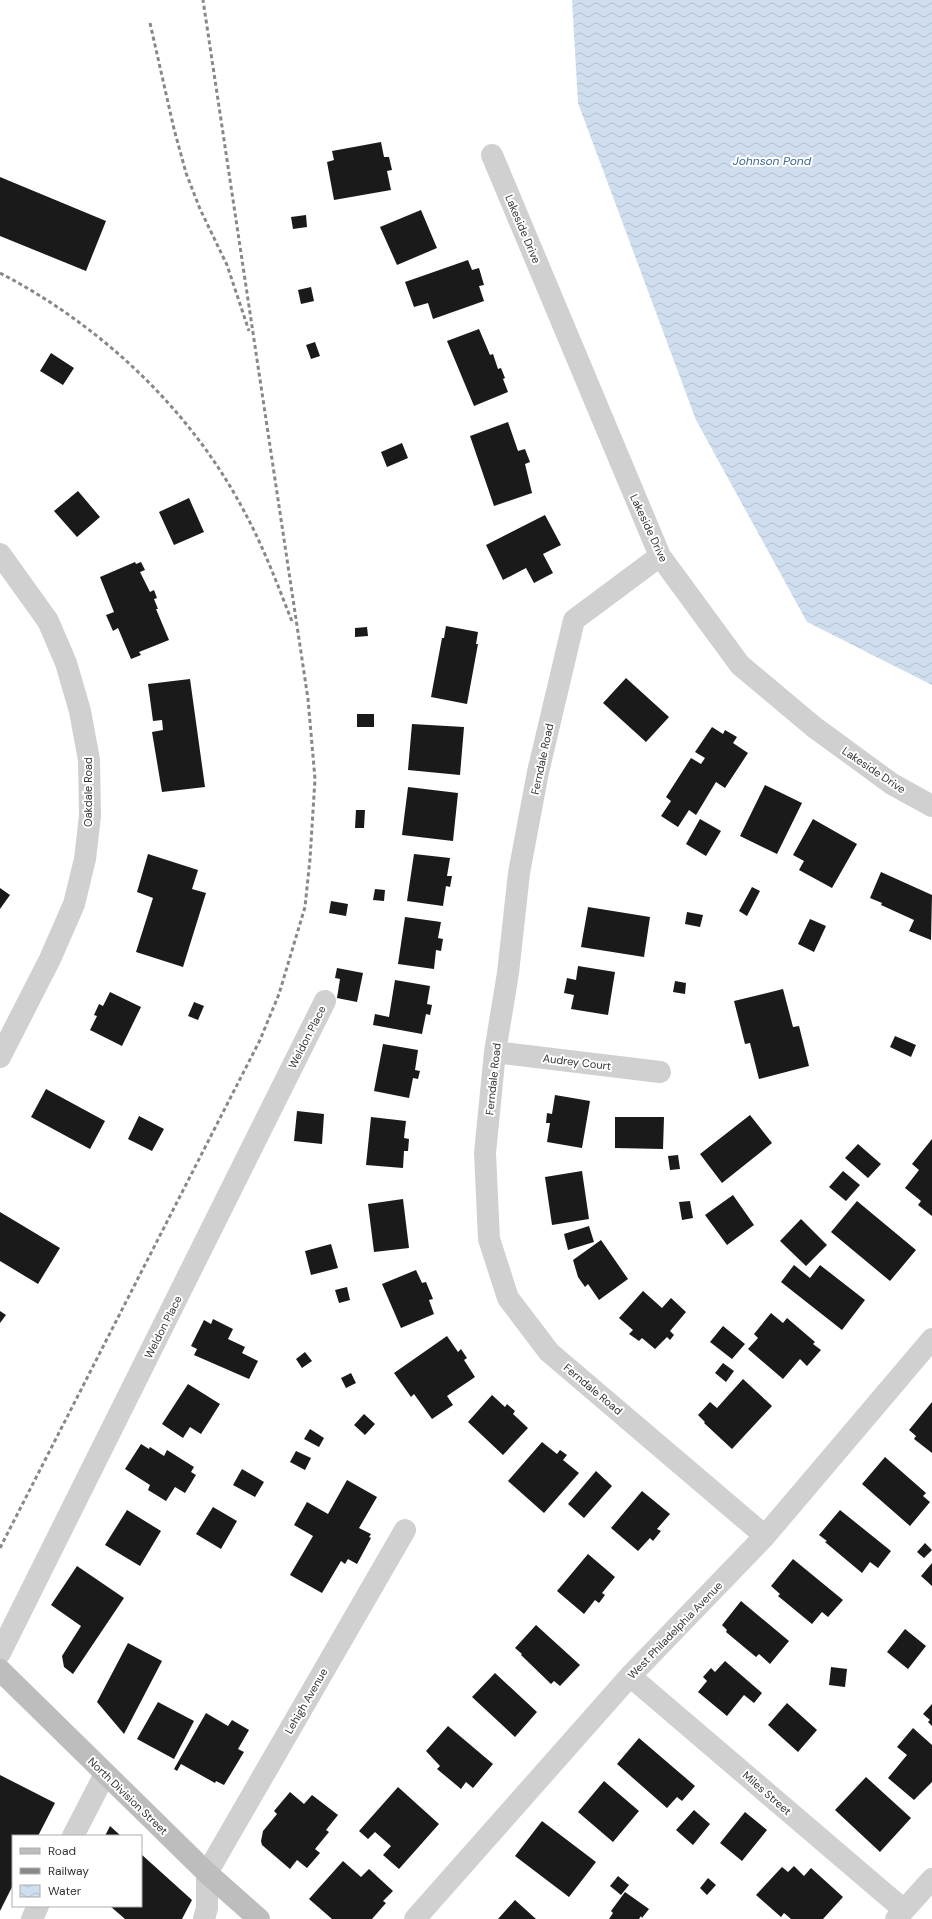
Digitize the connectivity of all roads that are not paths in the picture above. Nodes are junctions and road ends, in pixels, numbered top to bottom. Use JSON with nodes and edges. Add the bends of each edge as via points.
{"nodes":[{"id":1,"x":492,"y":155,"type":"dead end"},
{"id":2,"x":0,"y":554,"type":"edge"},
{"id":3,"x":660,"y":556,"type":"junction"},
{"id":4,"x":932,"y":806,"type":"edge"},
{"id":5,"x":325,"y":1002,"type":"dead end"},
{"id":6,"x":495,"y":1052,"type":"junction"},
{"id":7,"x":0,"y":1058,"type":"edge"},
{"id":8,"x":660,"y":1072,"type":"dead end"},
{"id":9,"x":932,"y":1339,"type":"edge"},
{"id":10,"x":404,"y":1530,"type":"dead end"},
{"id":11,"x":764,"y":1536,"type":"junction"},
{"id":12,"x":0,"y":1653,"type":"edge"},
{"id":13,"x":0,"y":1670,"type":"edge"},
{"id":14,"x":630,"y":1676,"type":"junction"},
{"id":15,"x":104,"y":1774,"type":"junction"},
{"id":16,"x":74,"y":1835,"type":"edge"},
{"id":17,"x":207,"y":1873,"type":"junction"},
{"id":18,"x":932,"y":1879,"type":"edge"},
{"id":19,"x":38,"y":1907,"type":"edge"},
{"id":20,"x":900,"y":1915,"type":"edge"},
{"id":21,"x":32,"y":1919,"type":"edge"},
{"id":22,"x":204,"y":1919,"type":"edge"},
{"id":23,"x":259,"y":1919,"type":"edge"},
{"id":24,"x":415,"y":1919,"type":"edge"}],
"edges":[{"from":1,"to":3,"type":"street","name":"Lakeside Drive"},
{"from":2,"to":7,"type":"street","name":"Oakdale Road","via":[[48,621],[66,663],[80,711],[89,760],[90,816],[85,859],[74,904]]},
{"from":3,"to":4,"type":"street","name":"Lakeside Drive","via":[[740,665],[814,728],[892,784]]},
{"from":3,"to":6,"type":"street","name":"Ferndale Road","via":[[574,620],[538,772],[520,865],[508,973]]},
{"from":5,"to":12,"type":"street","name":"Weldon Place"},
{"from":6,"to":8,"type":"street","name":"Audrey Court"},
{"from":6,"to":11,"type":"street","name":"Ferndale Road","via":[[485,1153],[489,1240],[508,1298],[549,1352]]},
{"from":9,"to":11,"type":"street","name":"West Philadelphia Avenue"},
{"from":10,"to":17,"type":"street","name":"Lehigh Avenue"},
{"from":11,"to":14,"type":"street","name":"West Philadelphia Avenue"},
{"from":13,"to":15,"type":"street","name":"North Division Street"},
{"from":14,"to":20,"type":"street","name":"Miles Street"},
{"from":14,"to":24,"type":"street","name":"West Philadelphia Avenue"},
{"from":15,"to":16,"type":"street"},
{"from":15,"to":17,"type":"street","name":"North Division Street"},
{"from":17,"to":22,"type":"street","via":[[207,1908]]},
{"from":17,"to":23,"type":"street","name":"North Division Street"},
{"from":18,"to":20,"type":"street"},
{"from":19,"to":21,"type":"street"}]}
